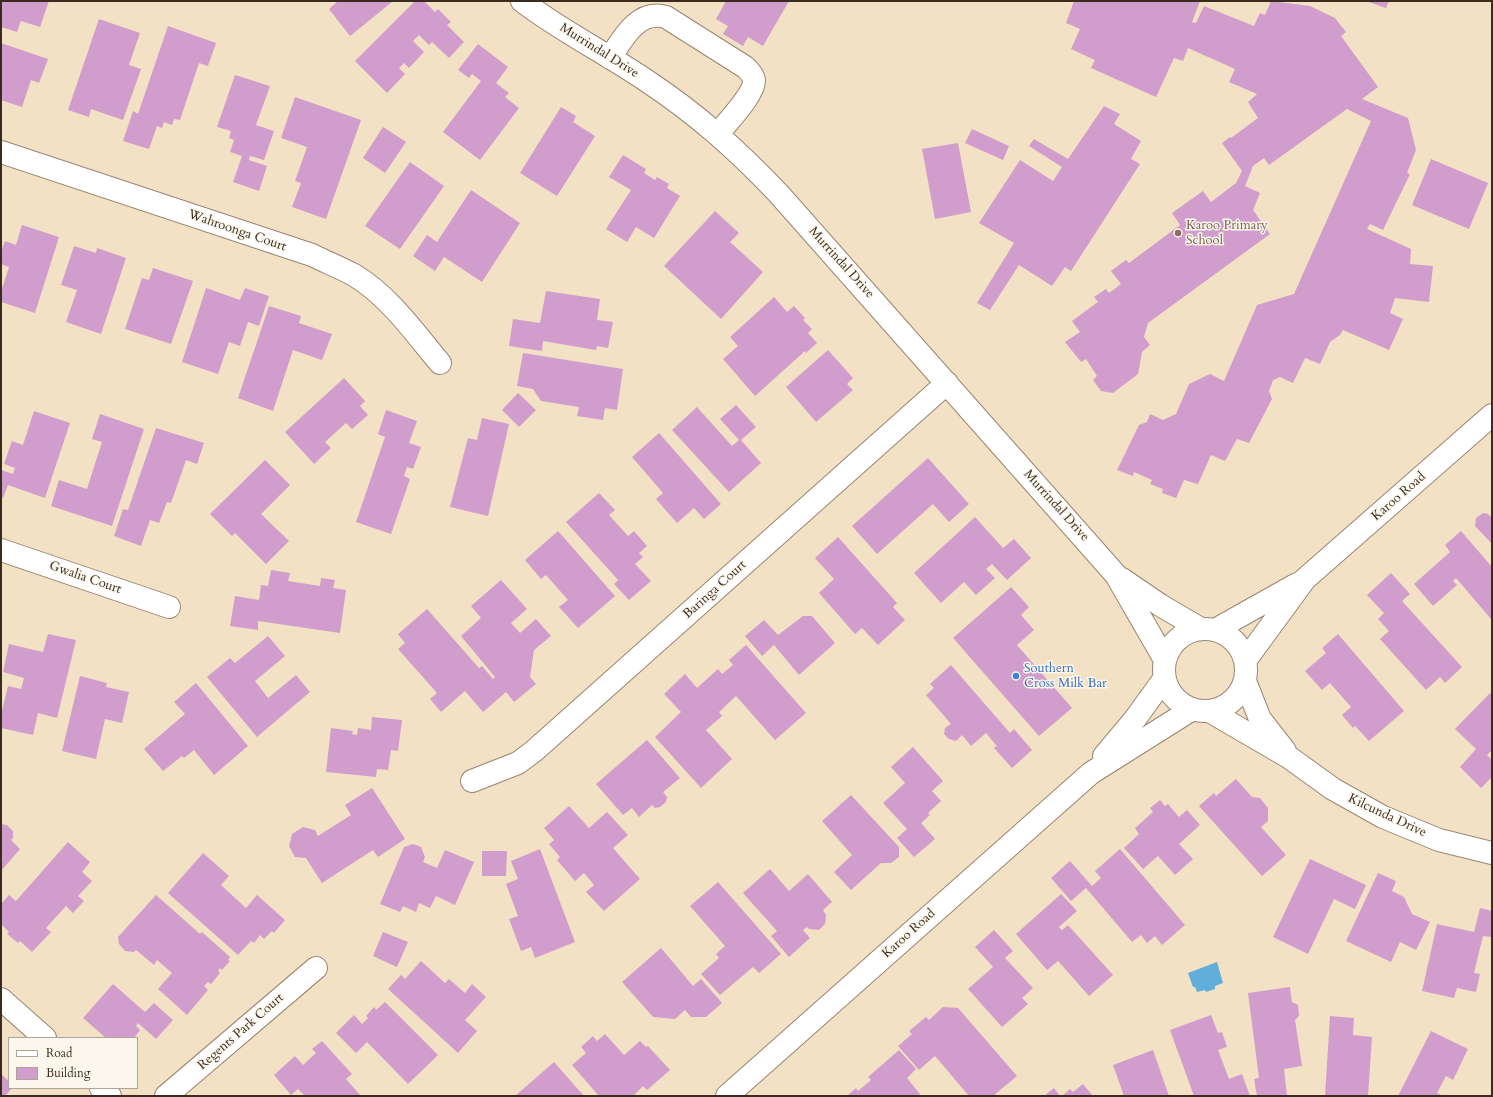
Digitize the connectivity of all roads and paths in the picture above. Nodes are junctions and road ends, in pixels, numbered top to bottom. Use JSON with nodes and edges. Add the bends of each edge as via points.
{"nodes":[{"id":1,"x":522,"y":1,"type":"edge"},
{"id":2,"x":610,"y":58,"type":"junction"},
{"id":3,"x":718,"y":134,"type":"junction"},
{"id":4,"x":1,"y":152,"type":"edge"},
{"id":5,"x":440,"y":363,"type":"dead end"},
{"id":6,"x":947,"y":383,"type":"junction"},
{"id":7,"x":1492,"y":416,"type":"edge"},
{"id":8,"x":1,"y":550,"type":"edge"},
{"id":9,"x":1116,"y":575,"type":"junction"},
{"id":10,"x":1305,"y":579,"type":"junction"},
{"id":11,"x":169,"y":607,"type":"dead end"},
{"id":12,"x":1208,"y":629,"type":"junction"},
{"id":13,"x":1164,"y":670,"type":"junction"},
{"id":14,"x":1245,"y":671,"type":"junction"},
{"id":15,"x":1201,"y":711,"type":"junction"},
{"id":16,"x":1290,"y":758,"type":"junction"},
{"id":17,"x":1091,"y":773,"type":"junction"},
{"id":18,"x":472,"y":781,"type":"dead end"},
{"id":19,"x":1492,"y":853,"type":"edge"},
{"id":20,"x":316,"y":968,"type":"dead end"},
{"id":21,"x":1,"y":999,"type":"edge"},
{"id":22,"x":44,"y":1037,"type":"edge"},
{"id":23,"x":102,"y":1089,"type":"edge"},
{"id":24,"x":110,"y":1096,"type":"edge"},
{"id":25,"x":166,"y":1096,"type":"edge"},
{"id":26,"x":727,"y":1096,"type":"edge"}],
"edges":[{"from":1,"to":2,"type":"street","name":"Murrindal Drive"},
{"from":2,"to":3,"type":"street","name":"Murrindal Drive","via":[[691,112]]},
{"from":2,"to":3,"type":"street","via":[[631,27],[658,15],[666,17],[745,67],[754,79],[752,89]]},
{"from":3,"to":6,"type":"street","name":"Murrindal Drive","via":[[778,193]]},
{"from":4,"to":5,"type":"street","name":"Wahroonga Court","via":[[312,255],[333,265],[372,288]]},
{"from":6,"to":9,"type":"street","name":"Murrindal Drive"},
{"from":6,"to":18,"type":"street","name":"Baringa Court","via":[[534,751],[518,763]]},
{"from":7,"to":10,"type":"street","name":"Karoo Road"},
{"from":8,"to":11,"type":"street","name":"Gwalia Court"},
{"from":9,"to":12,"type":"street","name":"Murrindal Drive","via":[[1160,605]]},
{"from":9,"to":13,"type":"street","name":"Murrindal Drive"},
{"from":10,"to":12,"type":"street","name":"Karoo Road"},
{"from":10,"to":14,"type":"street","name":"Karoo Road"},
{"from":12,"to":13,"type":"street","via":[[1188,632],[1177,639],[1169,649]]},
{"from":12,"to":14,"type":"street","via":[[1226,634],[1235,642],[1241,650]]},
{"from":13,"to":15,"type":"street","via":[[1169,693],[1179,703]]},
{"from":13,"to":17,"type":"street","name":"Karoo Road","via":[[1135,719]]},
{"from":14,"to":15,"type":"street","via":[[1240,692],[1232,701],[1222,708]]},
{"from":14,"to":16,"type":"street","name":"Kilcunda Drive","via":[[1260,719]]},
{"from":15,"to":16,"type":"street","name":"Kilcunda Drive"},
{"from":15,"to":17,"type":"street","name":"Karoo Road"},
{"from":16,"to":19,"type":"street","name":"Kilcunda Drive","via":[[1333,789],[1383,817],[1439,840]]},
{"from":17,"to":26,"type":"street","name":"Karoo Road"},
{"from":20,"to":25,"type":"street","name":"Regents Park Court"},
{"from":21,"to":22,"type":"street"},
{"from":23,"to":24,"type":"street"}]}
